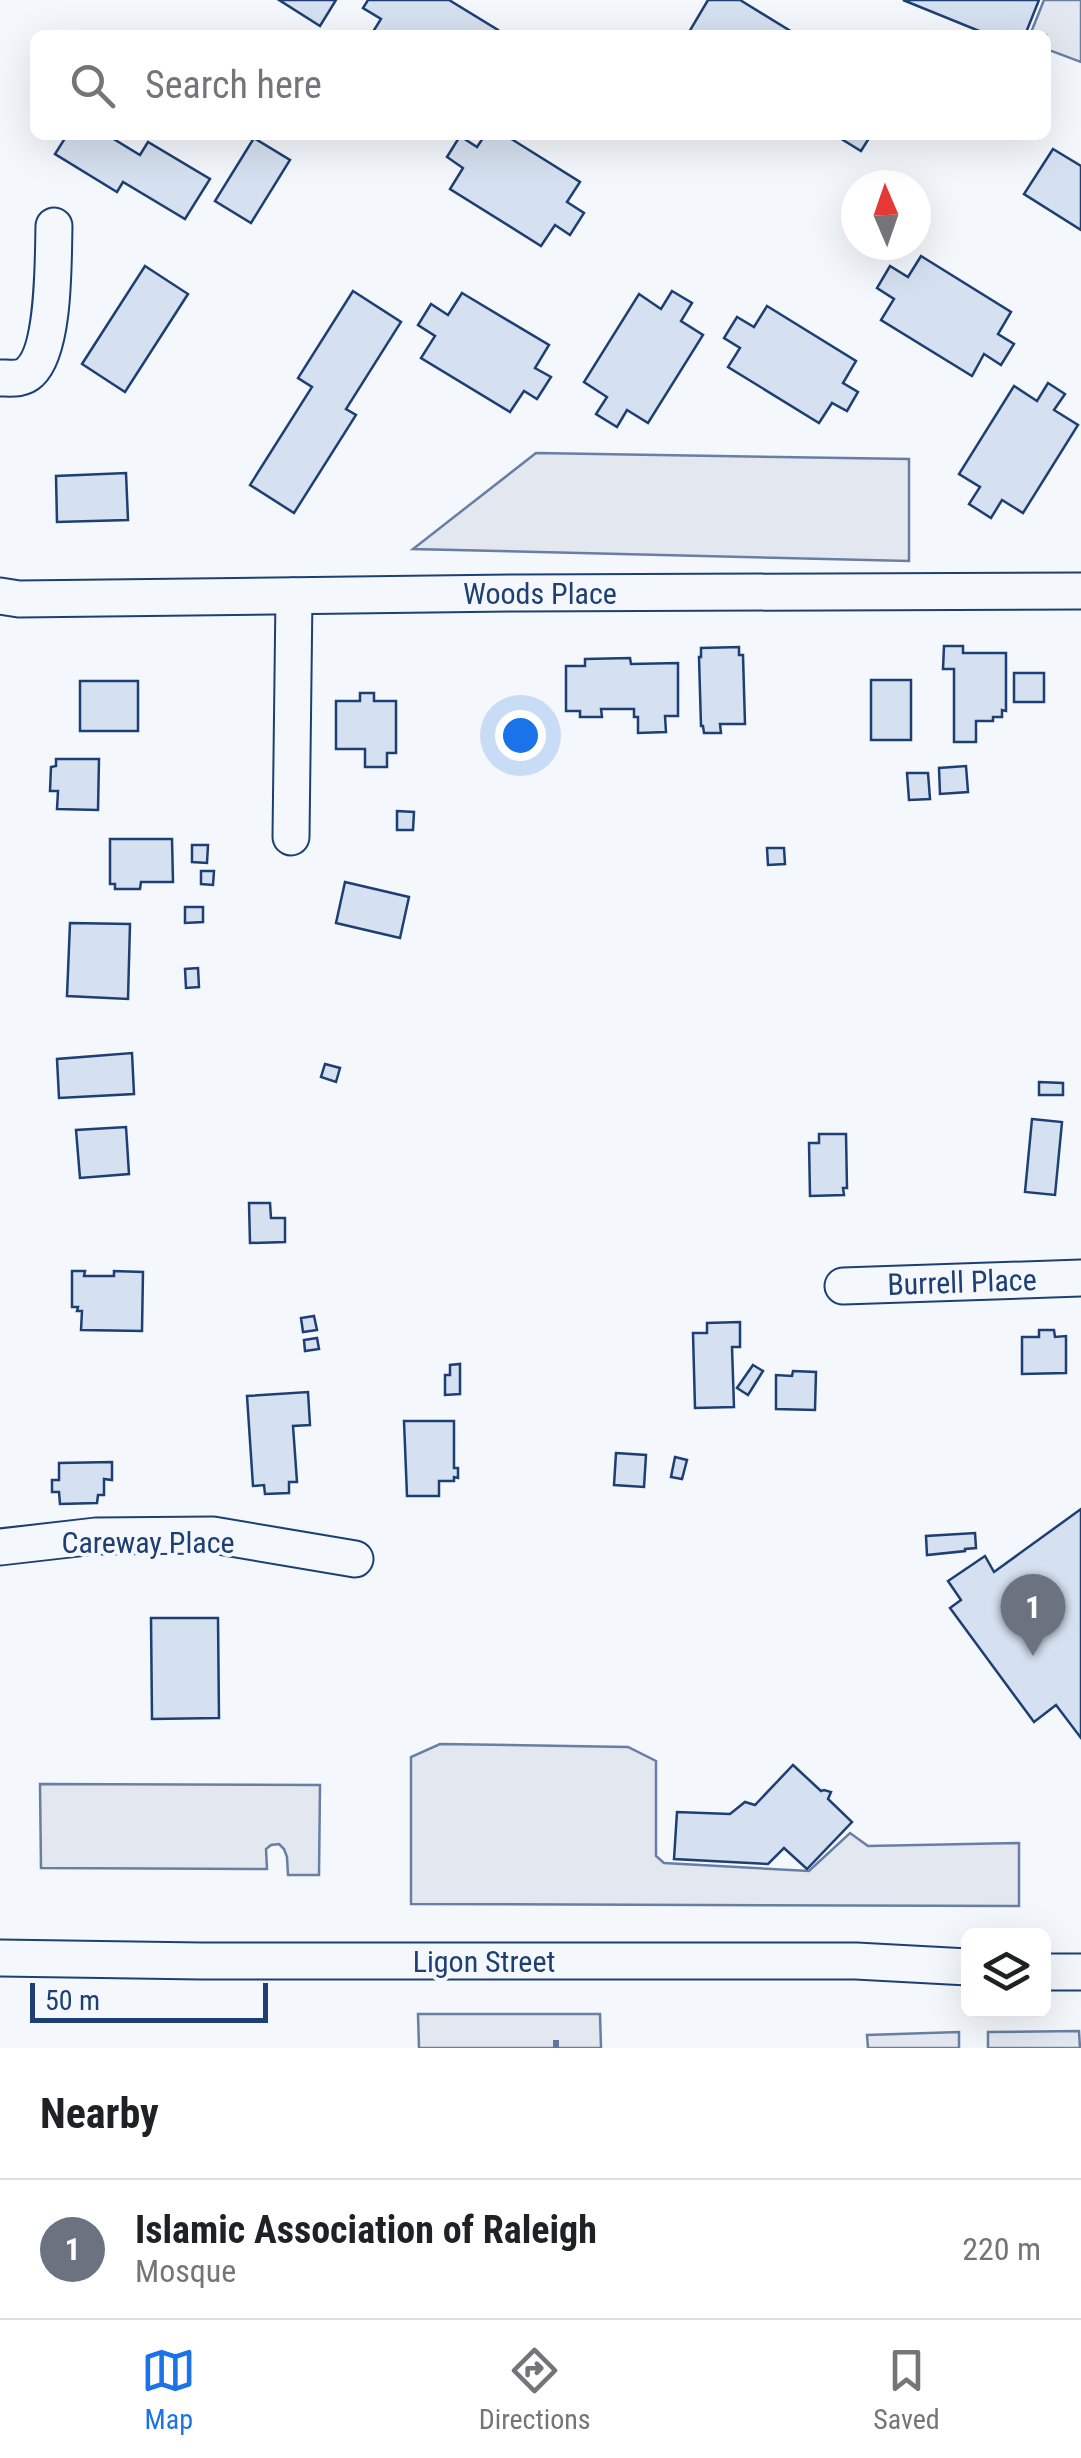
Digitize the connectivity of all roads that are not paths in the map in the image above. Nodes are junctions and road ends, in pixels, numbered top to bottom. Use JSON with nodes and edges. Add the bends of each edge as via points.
{"nodes":[{"id":1,"x":54,"y":226,"type":"dead end"},
{"id":2,"x":0,"y":378,"type":"edge"},
{"id":3,"x":1081,"y":590,"type":"edge"},
{"id":4,"x":0,"y":596,"type":"edge"},
{"id":5,"x":294,"y":596,"type":"junction"},
{"id":6,"x":291,"y":837,"type":"dead end"},
{"id":7,"x":1081,"y":1278,"type":"edge"},
{"id":8,"x":842,"y":1286,"type":"dead end"},
{"id":9,"x":0,"y":1547,"type":"edge"},
{"id":10,"x":355,"y":1559,"type":"dead end"},
{"id":11,"x":0,"y":1958,"type":"edge"},
{"id":12,"x":961,"y":1967,"type":"edge"},
{"id":13,"x":1051,"y":1972,"type":"edge"},
{"id":14,"x":1081,"y":1972,"type":"edge"}],
"edges":[{"from":1,"to":2,"type":"street","via":[[48,330],[37,362],[28,374]]},
{"from":3,"to":5,"type":"street","name":"Woods Place"},
{"from":4,"to":5,"type":"street","name":"Woods Place"},
{"from":5,"to":6,"type":"street"},
{"from":7,"to":8,"type":"street","name":"Burrell Place"},
{"from":9,"to":10,"type":"street","name":"Careway Place","via":[[96,1536],[213,1536]]},
{"from":11,"to":12,"type":"street","name":"Ligon Street"},
{"from":13,"to":14,"type":"street"}]}
